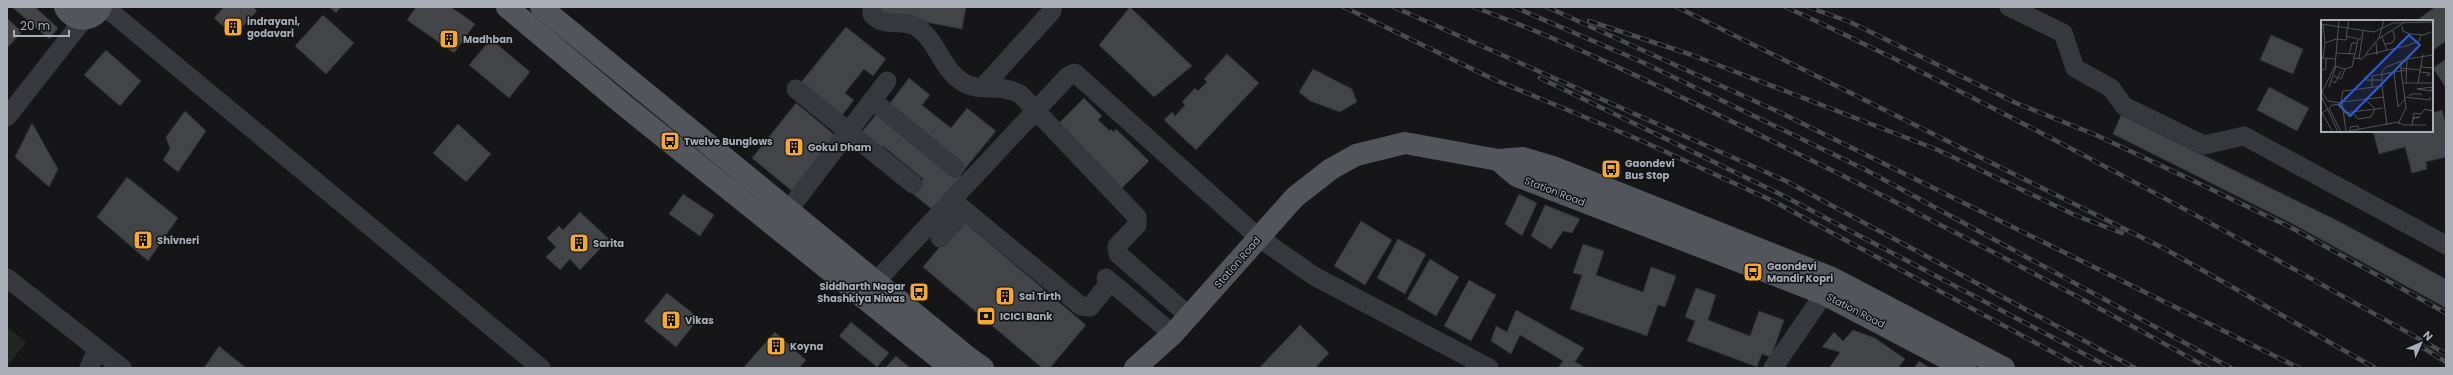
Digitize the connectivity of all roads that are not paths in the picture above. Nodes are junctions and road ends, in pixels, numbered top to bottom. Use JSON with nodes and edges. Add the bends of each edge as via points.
{"nodes":[{"id":1,"x":64,"y":7,"type":"edge"},
{"id":2,"x":105,"y":7,"type":"edge"},
{"id":3,"x":507,"y":7,"type":"edge"},
{"id":4,"x":541,"y":7,"type":"edge"},
{"id":5,"x":872,"y":7,"type":"edge"},
{"id":6,"x":1052,"y":7,"type":"edge"},
{"id":7,"x":2009,"y":7,"type":"edge"},
{"id":8,"x":92,"y":13,"type":"edge"},
{"id":9,"x":530,"y":14,"type":"edge"},
{"id":10,"x":887,"y":81,"type":"dead end"},
{"id":11,"x":983,"y":87,"type":"junction"},
{"id":12,"x":639,"y":89,"type":"junction"},
{"id":13,"x":796,"y":89,"type":"dead end"},
{"id":14,"x":872,"y":100,"type":"junction"},
{"id":15,"x":625,"y":106,"type":"junction"},
{"id":16,"x":1036,"y":111,"type":"junction"},
{"id":17,"x":7,"y":117,"type":"edge"},
{"id":18,"x":848,"y":131,"type":"junction"},
{"id":19,"x":955,"y":168,"type":"dead end"},
{"id":20,"x":913,"y":184,"type":"dead end"},
{"id":21,"x":765,"y":189,"type":"junction"},
{"id":22,"x":958,"y":205,"type":"junction"},
{"id":23,"x":751,"y":206,"type":"junction"},
{"id":24,"x":789,"y":209,"type":"junction"},
{"id":25,"x":776,"y":226,"type":"junction"},
{"id":26,"x":940,"y":238,"type":"dead end"},
{"id":27,"x":1258,"y":238,"type":"junction"},
{"id":28,"x":2446,"y":245,"type":"edge"},
{"id":29,"x":7,"y":278,"type":"edge"},
{"id":30,"x":1828,"y":286,"type":"junction"},
{"id":31,"x":869,"y":289,"type":"junction"},
{"id":32,"x":1189,"y":316,"type":"junction"},
{"id":33,"x":1909,"y":327,"type":"junction"},
{"id":34,"x":1173,"y":334,"type":"junction"},
{"id":35,"x":97,"y":349,"type":"junction"},
{"id":36,"x":966,"y":366,"type":"edge"},
{"id":37,"x":1998,"y":367,"type":"edge"},
{"id":38,"x":89,"y":368,"type":"edge"},
{"id":39,"x":122,"y":368,"type":"edge"},
{"id":40,"x":541,"y":368,"type":"edge"},
{"id":41,"x":1135,"y":368,"type":"edge"},
{"id":42,"x":1489,"y":368,"type":"edge"},
{"id":43,"x":1773,"y":368,"type":"edge"},
{"id":44,"x":1965,"y":368,"type":"edge"}],
"edges":[{"from":1,"to":8,"type":"main road","via":[[71,15]]},
{"from":2,"to":40,"type":"street"},
{"from":3,"to":9,"type":"main road"},
{"from":4,"to":12,"type":"main road"},
{"from":5,"to":11,"type":"street","via":[[872,14],[878,21],[913,25],[922,31],[932,42],[948,71],[964,83]]},
{"from":6,"to":11,"type":"street","via":[[1052,11]]},
{"from":7,"to":28,"type":"street","via":[[2063,33],[2075,68],[2111,88],[2124,106],[2204,145],[2244,136]]},
{"from":8,"to":17,"type":"street"},
{"from":9,"to":15,"type":"main road"},
{"from":10,"to":14,"type":"street"},
{"from":11,"to":16,"type":"street","via":[[1013,90]]},
{"from":12,"to":15,"type":"main road"},
{"from":12,"to":21,"type":"main road"},
{"from":13,"to":18,"type":"street"},
{"from":14,"to":18,"type":"street"},
{"from":14,"to":19,"type":"street"},
{"from":15,"to":23,"type":"main road"},
{"from":16,"to":22,"type":"street"},
{"from":16,"to":27,"type":"street","via":[[1068,76],[1075,73]]},
{"from":16,"to":32,"type":"street","via":[[1137,217],[1137,225],[1117,246],[1118,254]]},
{"from":18,"to":20,"type":"street"},
{"from":18,"to":24,"type":"street"},
{"from":21,"to":23,"type":"main road"},
{"from":21,"to":24,"type":"main road"},
{"from":22,"to":26,"type":"street"},
{"from":22,"to":31,"type":"street"},
{"from":22,"to":34,"type":"street","via":[[1085,308],[1092,304],[1108,280]]},
{"from":23,"to":25,"type":"main road"},
{"from":24,"to":25,"type":"street"},
{"from":24,"to":31,"type":"main road"},
{"from":25,"to":31,"type":"main road"},
{"from":27,"to":30,"type":"main road","name":"Station Road","via":[[1295,197],[1331,169],[1356,155],[1405,143],[1498,160],[1517,176],[1627,208]]},
{"from":27,"to":32,"type":"main road","name":"Station Road"},
{"from":27,"to":42,"type":"street","via":[[1314,276]]},
{"from":29,"to":35,"type":"street"},
{"from":30,"to":33,"type":"main road","name":"Station Road"},
{"from":30,"to":43,"type":"street"},
{"from":31,"to":36,"type":"main road"},
{"from":32,"to":34,"type":"main road","name":"Station Road"},
{"from":33,"to":37,"type":"main road"},
{"from":33,"to":44,"type":"main road","name":"Station Road"},
{"from":34,"to":41,"type":"main road","name":"Station Road"},
{"from":35,"to":38,"type":"street"},
{"from":35,"to":39,"type":"street"}]}
